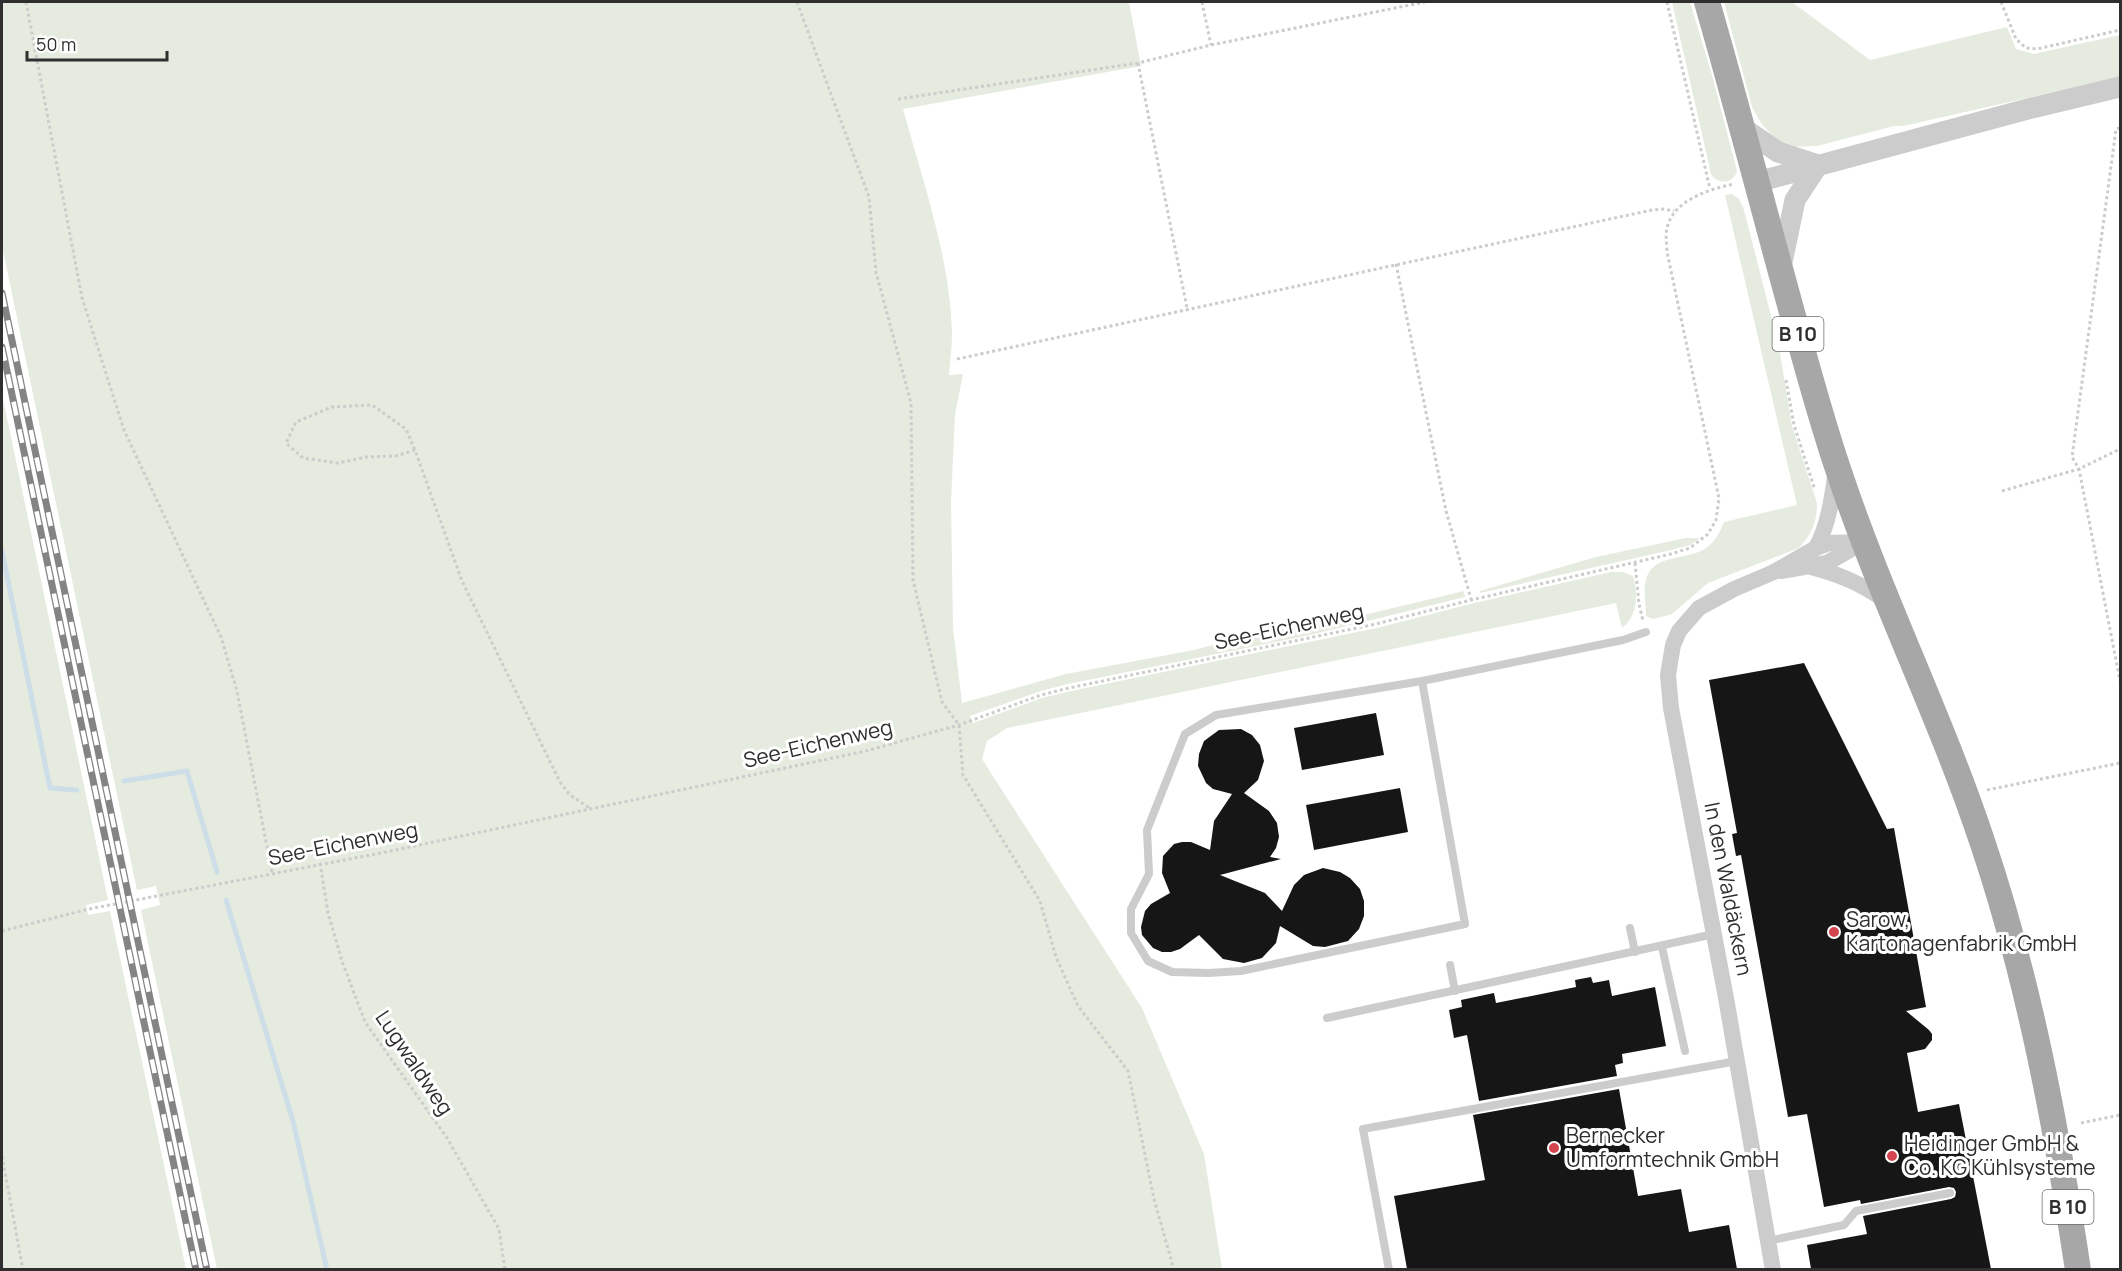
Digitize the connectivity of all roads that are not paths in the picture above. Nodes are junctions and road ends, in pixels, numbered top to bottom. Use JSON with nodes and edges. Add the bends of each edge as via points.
{"nodes":[{"id":1,"x":1707,"y":2,"type":"edge"},
{"id":2,"x":2121,"y":87,"type":"edge"},
{"id":3,"x":1743,"y":128,"type":"junction"},
{"id":4,"x":1818,"y":165,"type":"junction"},
{"id":5,"x":1747,"y":183,"type":"junction"},
{"id":6,"x":1780,"y":269,"type":"junction"},
{"id":7,"x":1837,"y":467,"type":"junction"},
{"id":8,"x":1863,"y":542,"type":"junction"},
{"id":9,"x":1816,"y":548,"type":"junction"},
{"id":10,"x":1810,"y":567,"type":"junction"},
{"id":11,"x":1774,"y":572,"type":"junction"},
{"id":12,"x":1886,"y":601,"type":"junction"},
{"id":13,"x":1646,"y":632,"type":"road end"},
{"id":14,"x":1422,"y":681,"type":"junction"},
{"id":15,"x":1630,"y":928,"type":"dead end"},
{"id":16,"x":1714,"y":934,"type":"junction"},
{"id":17,"x":1662,"y":946,"type":"junction"},
{"id":18,"x":1635,"y":952,"type":"junction"},
{"id":19,"x":1450,"y":965,"type":"dead end"},
{"id":20,"x":1455,"y":991,"type":"junction"},
{"id":21,"x":1327,"y":1018,"type":"dead end"},
{"id":22,"x":1684,"y":1051,"type":"dead end"},
{"id":23,"x":1737,"y":1061,"type":"junction"},
{"id":24,"x":1950,"y":1193,"type":"dead end"},
{"id":25,"x":1768,"y":1241,"type":"junction"},
{"id":26,"x":1389,"y":1269,"type":"edge"},
{"id":27,"x":1773,"y":1269,"type":"edge"},
{"id":28,"x":2078,"y":1269,"type":"edge"}],
"edges":[{"from":1,"to":3,"type":"main road","number":"B 10"},
{"from":2,"to":4,"type":"street"},
{"from":3,"to":4,"type":"street","via":[[1778,152]]},
{"from":3,"to":5,"type":"main road","number":"B 10"},
{"from":4,"to":5,"type":"street"},
{"from":4,"to":6,"type":"street","via":[[1795,200]]},
{"from":5,"to":6,"type":"main road","number":"B 10"},
{"from":6,"to":7,"type":"main road","number":"B 10"},
{"from":7,"to":8,"type":"main road","number":"B 10"},
{"from":7,"to":9,"type":"street","via":[[1830,514]]},
{"from":8,"to":9,"type":"street","name":"In den Waldäckern","via":[[1829,543]]},
{"from":8,"to":10,"type":"street","name":"In den Waldäckern","via":[[1827,563]]},
{"from":8,"to":12,"type":"main road","number":"B 10"},
{"from":9,"to":11,"type":"street","name":"In den Waldäckern"},
{"from":10,"to":11,"type":"street","name":"In den Waldäckern"},
{"from":10,"to":12,"type":"street","via":[[1860,583]]},
{"from":11,"to":16,"type":"street","name":"In den Waldäckern","via":[[1699,608],[1679,631],[1668,666],[1671,708]]},
{"from":12,"to":28,"type":"main road","number":"B 10","via":[[1966,794],[2001,902],[2037,1041]]},
{"from":13,"to":14,"type":"lane"},
{"from":14,"to":14,"type":"lane","via":[[1465,924],[1241,971],[1172,972],[1148,961],[1131,933],[1131,909],[1149,874],[1147,830],[1185,734],[1216,715]]},
{"from":15,"to":18,"type":"lane"},
{"from":16,"to":17,"type":"lane"},
{"from":16,"to":23,"type":"street","name":"In den Waldäckern"},
{"from":17,"to":18,"type":"lane"},
{"from":17,"to":22,"type":"lane"},
{"from":18,"to":20,"type":"lane"},
{"from":19,"to":20,"type":"lane"},
{"from":20,"to":21,"type":"lane"},
{"from":23,"to":25,"type":"street","name":"In den Waldäckern"},
{"from":23,"to":26,"type":"lane","via":[[1363,1130]]},
{"from":24,"to":25,"type":"lane","via":[[1856,1211],[1844,1226]]},
{"from":25,"to":27,"type":"street","name":"In den Waldäckern"}]}
